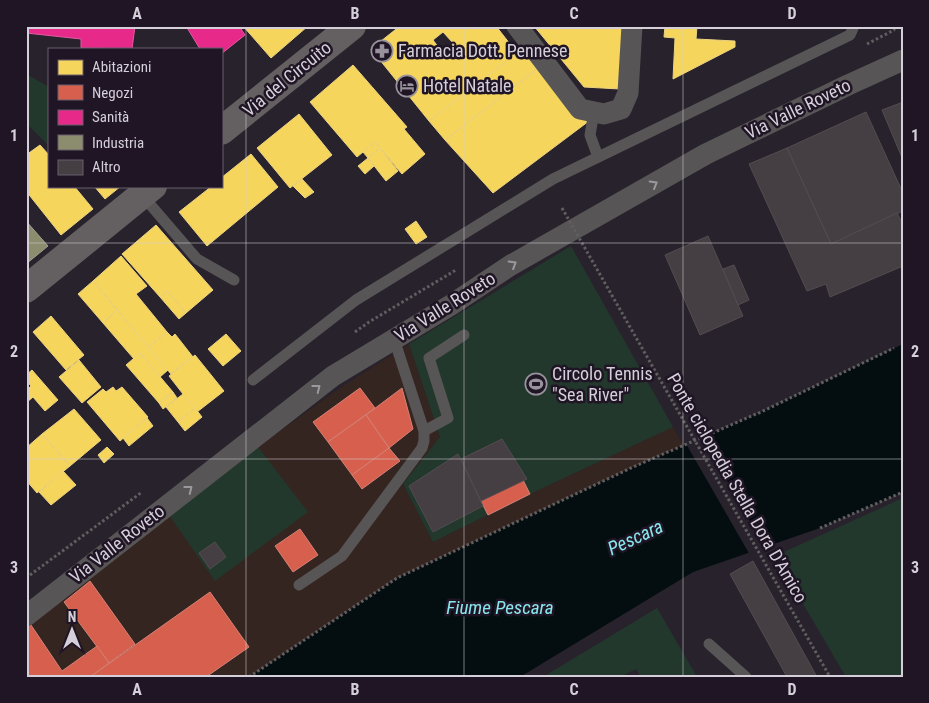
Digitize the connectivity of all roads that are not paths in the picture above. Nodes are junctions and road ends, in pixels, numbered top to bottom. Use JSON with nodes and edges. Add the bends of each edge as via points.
{"nodes":[{"id":1,"x":352,"y":26,"type":"edge"},
{"id":2,"x":517,"y":26,"type":"edge"},
{"id":3,"x":632,"y":26,"type":"edge"},
{"id":4,"x":854,"y":26,"type":"edge"},
{"id":5,"x":903,"y":60,"type":"edge"},
{"id":6,"x":594,"y":112,"type":"junction"},
{"id":7,"x":222,"y":130,"type":"edge"},
{"id":8,"x":598,"y":157,"type":"junction"},
{"id":9,"x":148,"y":191,"type":"edge"},
{"id":10,"x":234,"y":280,"type":"dead end"},
{"id":11,"x":26,"y":289,"type":"edge"},
{"id":12,"x":464,"y":335,"type":"dead end"},
{"id":13,"x":394,"y":339,"type":"junction"},
{"id":14,"x":253,"y":380,"type":"dead end"},
{"id":15,"x":424,"y":431,"type":"junction"},
{"id":16,"x":299,"y":585,"type":"dead end"},
{"id":17,"x":26,"y":616,"type":"edge"},
{"id":18,"x":710,"y":644,"type":"dead end"},
{"id":19,"x":746,"y":677,"type":"edge"}],
"edges":[{"from":1,"to":7,"type":"main road","name":"Via del Circuito"},
{"from":2,"to":6,"type":"street","via":[[580,109]]},
{"from":3,"to":6,"type":"street","via":[[628,93],[621,109],[604,114]]},
{"from":4,"to":8,"type":"lane","via":[[850,35]]},
{"from":13,"to":5,"type":"street","name":"Via Valle Roveto","one_way":true,"via":[[511,265],[706,154]]},
{"from":6,"to":8,"type":"lane","via":[[590,135]]},
{"from":8,"to":14,"type":"lane","via":[[554,179],[356,300]]},
{"from":9,"to":10,"type":"lane","via":[[197,259]]},
{"from":9,"to":11,"type":"main road"},
{"from":12,"to":15,"type":"lane","via":[[429,358],[448,418]]},
{"from":13,"to":15,"type":"lane"},
{"from":17,"to":13,"type":"street","name":"Via Valle Roveto","one_way":true,"via":[[333,376]]},
{"from":15,"to":16,"type":"lane","via":[[422,448],[342,556]]},
{"from":18,"to":19,"type":"lane"}]}
